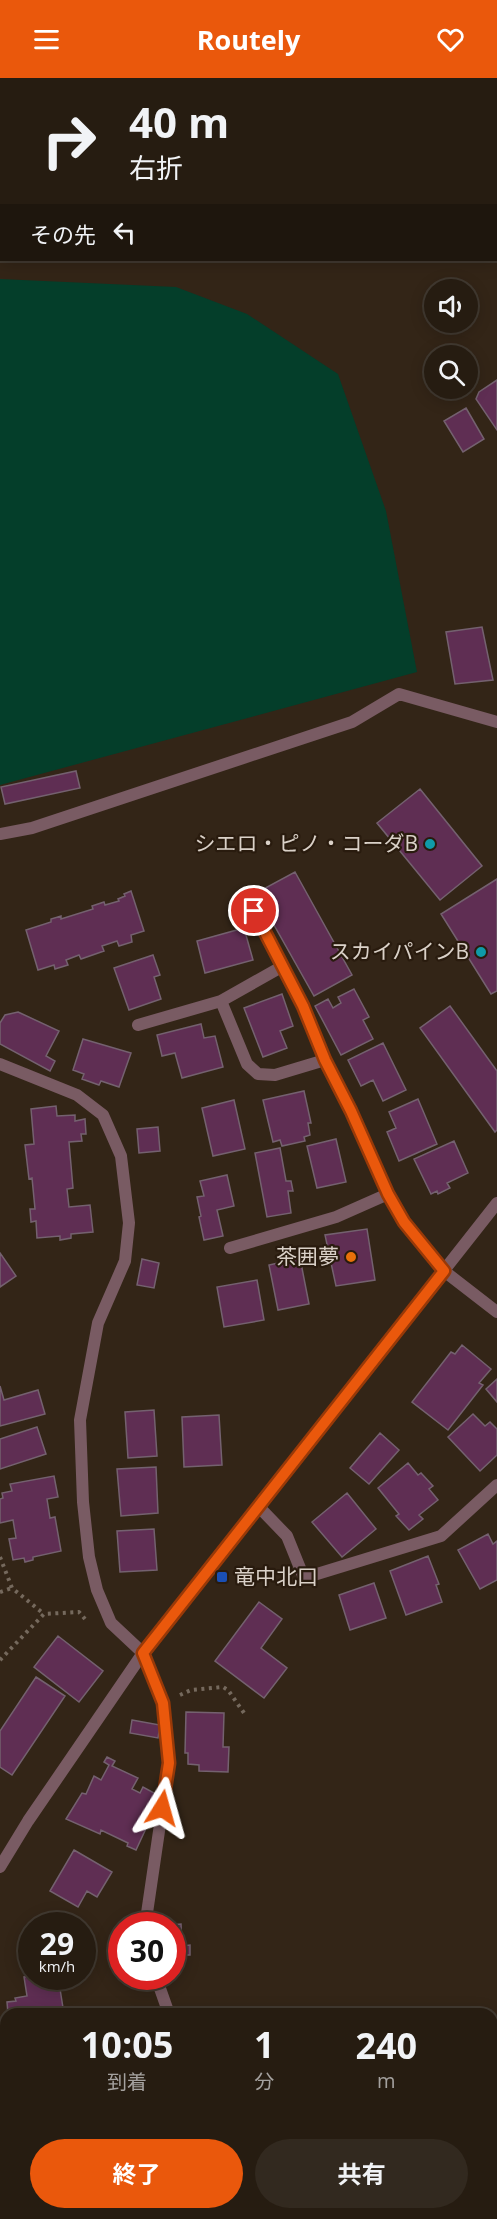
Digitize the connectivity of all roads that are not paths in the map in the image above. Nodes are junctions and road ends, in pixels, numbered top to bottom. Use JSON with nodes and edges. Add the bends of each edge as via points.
{"nodes":[{"id":1,"x":497,"y":722,"type":"edge"},
{"id":2,"x":0,"y":834,"type":"edge"},
{"id":3,"x":254,"y":911,"type":"dead end"},
{"id":4,"x":283,"y":966,"type":"junction"},
{"id":5,"x":221,"y":1001,"type":"junction"},
{"id":6,"x":138,"y":1025,"type":"dead end"},
{"id":7,"x":325,"y":1060,"type":"junction"},
{"id":8,"x":0,"y":1064,"type":"edge"},
{"id":9,"x":388,"y":1194,"type":"junction"},
{"id":10,"x":497,"y":1203,"type":"edge"},
{"id":11,"x":230,"y":1248,"type":"dead end"},
{"id":12,"x":444,"y":1271,"type":"junction"},
{"id":13,"x":497,"y":1312,"type":"edge"},
{"id":14,"x":497,"y":1485,"type":"edge"},
{"id":15,"x":258,"y":1506,"type":"junction"},
{"id":16,"x":143,"y":1653,"type":"junction"},
{"id":17,"x":0,"y":1867,"type":"edge"},
{"id":18,"x":147,"y":1912,"type":"edge"},
{"id":19,"x":161,"y":1990,"type":"edge"},
{"id":20,"x":167,"y":2008,"type":"edge"}],
"edges":[{"from":1,"to":2,"type":"street","via":[[399,694],[352,722],[32,828]]},
{"from":3,"to":4,"type":"street"},
{"from":4,"to":5,"type":"street"},
{"from":4,"to":7,"type":"street"},
{"from":5,"to":6,"type":"street"},
{"from":5,"to":7,"type":"street","via":[[247,1064],[258,1074],[275,1075]]},
{"from":7,"to":9,"type":"street"},
{"from":8,"to":16,"type":"street","via":[[77,1095],[103,1115],[121,1156],[129,1223],[125,1261],[98,1323],[80,1420],[83,1502],[97,1590],[111,1623]]},
{"from":9,"to":11,"type":"street","via":[[336,1217]]},
{"from":9,"to":12,"type":"street","via":[[404,1222]]},
{"from":10,"to":12,"type":"street"},
{"from":12,"to":13,"type":"street"},
{"from":12,"to":15,"type":"street"},
{"from":14,"to":15,"type":"street","via":[[441,1536],[304,1578],[287,1536]]},
{"from":15,"to":16,"type":"street"},
{"from":16,"to":17,"type":"street"},
{"from":16,"to":18,"type":"street","via":[[163,1703],[169,1763]]},
{"from":19,"to":20,"type":"street"}]}
